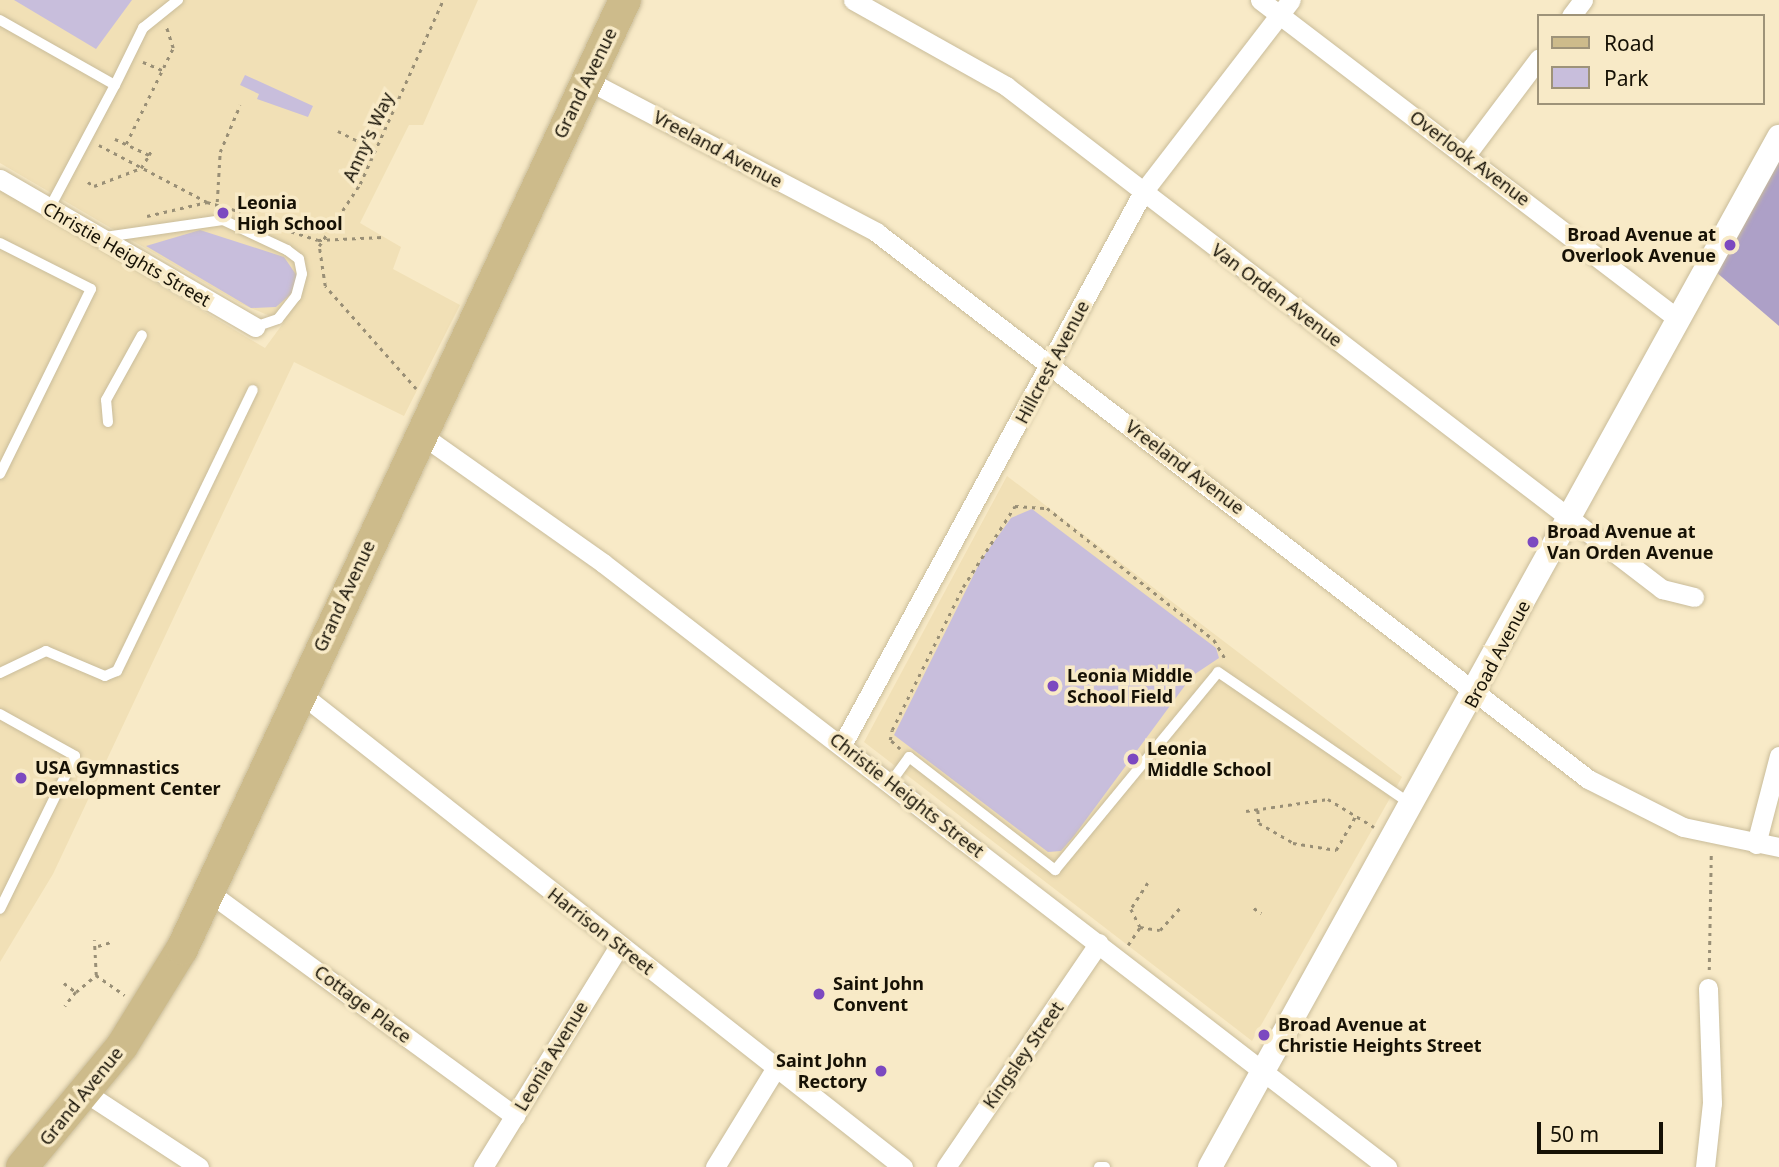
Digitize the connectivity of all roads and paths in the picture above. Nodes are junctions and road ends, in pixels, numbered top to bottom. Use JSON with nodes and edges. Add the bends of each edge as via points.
{"nodes":[{"id":1,"x":178,"y":0,"type":"edge"},
{"id":2,"x":443,"y":0,"type":"edge"},
{"id":3,"x":625,"y":0,"type":"edge"},
{"id":4,"x":853,"y":0,"type":"edge"},
{"id":5,"x":1260,"y":0,"type":"edge"},
{"id":6,"x":1286,"y":7,"type":"edge"},
{"id":7,"x":159,"y":10,"type":"junction"},
{"id":8,"x":0,"y":20,"type":"edge"},
{"id":9,"x":129,"y":56,"type":"junction"},
{"id":10,"x":1538,"y":59,"type":"edge"},
{"id":11,"x":162,"y":71,"type":"junction"},
{"id":12,"x":587,"y":80,"type":"junction"},
{"id":13,"x":115,"y":85,"type":"junction"},
{"id":14,"x":240,"y":105,"type":"dead end"},
{"id":15,"x":338,"y":131,"type":"dead end"},
{"id":16,"x":1779,"y":137,"type":"edge"},
{"id":17,"x":86,"y":139,"type":"junction"},
{"id":18,"x":115,"y":139,"type":"dead end"},
{"id":19,"x":126,"y":144,"type":"junction"},
{"id":20,"x":376,"y":150,"type":"junction"},
{"id":21,"x":1466,"y":155,"type":"junction"},
{"id":22,"x":141,"y":169,"type":"junction"},
{"id":23,"x":0,"y":179,"type":"edge"},
{"id":24,"x":89,"y":182,"type":"dead end"},
{"id":25,"x":1143,"y":192,"type":"junction"},
{"id":26,"x":207,"y":202,"type":"dead end"},
{"id":27,"x":217,"y":202,"type":"dead end"},
{"id":28,"x":49,"y":210,"type":"junction"},
{"id":29,"x":101,"y":237,"type":"junction"},
{"id":30,"x":0,"y":243,"type":"edge"},
{"id":31,"x":1678,"y":319,"type":"junction"},
{"id":32,"x":255,"y":327,"type":"joint"},
{"id":33,"x":142,"y":335,"type":"dead end"},
{"id":34,"x":1050,"y":365,"type":"junction"},
{"id":35,"x":253,"y":390,"type":"dead end"},
{"id":36,"x":426,"y":420,"type":"junction"},
{"id":37,"x":108,"y":422,"type":"dead end"},
{"id":38,"x":0,"y":474,"type":"edge"},
{"id":39,"x":1570,"y":517,"type":"junction"},
{"id":40,"x":1694,"y":597,"type":"dead end"},
{"id":41,"x":0,"y":673,"type":"edge"},
{"id":42,"x":1226,"y":674,"type":"junction"},
{"id":43,"x":1478,"y":690,"type":"junction"},
{"id":44,"x":299,"y":693,"type":"junction"},
{"id":45,"x":0,"y":714,"type":"edge"},
{"id":46,"x":842,"y":745,"type":"junction"},
{"id":47,"x":1779,"y":756,"type":"edge"},
{"id":48,"x":909,"y":757,"type":"junction"},
{"id":49,"x":891,"y":782,"type":"junction"},
{"id":50,"x":1412,"y":805,"type":"junction"},
{"id":51,"x":1258,"y":810,"type":"junction"},
{"id":52,"x":1246,"y":811,"type":"dead end"},
{"id":53,"x":1356,"y":816,"type":"junction"},
{"id":54,"x":1711,"y":834,"type":"junction"},
{"id":55,"x":1394,"y":839,"type":"junction"},
{"id":56,"x":1756,"y":844,"type":"junction"},
{"id":57,"x":1779,"y":847,"type":"edge"},
{"id":58,"x":1148,"y":883,"type":"dead end"},
{"id":59,"x":210,"y":893,"type":"junction"},
{"id":60,"x":1180,"y":908,"type":"dead end"},
{"id":61,"x":1254,"y":908,"type":"dead end"},
{"id":62,"x":0,"y":909,"type":"edge"},
{"id":63,"x":1261,"y":913,"type":"dead end"},
{"id":64,"x":1140,"y":927,"type":"junction"},
{"id":65,"x":94,"y":940,"type":"dead end"},
{"id":66,"x":111,"y":942,"type":"dead end"},
{"id":67,"x":1099,"y":943,"type":"junction"},
{"id":68,"x":98,"y":946,"type":"junction"},
{"id":69,"x":620,"y":946,"type":"junction"},
{"id":70,"x":1119,"y":959,"type":"junction"},
{"id":71,"x":96,"y":975,"type":"junction"},
{"id":72,"x":64,"y":983,"type":"dead end"},
{"id":73,"x":1708,"y":988,"type":"joint"},
{"id":74,"x":76,"y":992,"type":"junction"},
{"id":75,"x":65,"y":1006,"type":"dead end"},
{"id":76,"x":146,"y":1009,"type":"junction"},
{"id":77,"x":775,"y":1069,"type":"junction"},
{"id":78,"x":1262,"y":1072,"type":"junction"},
{"id":79,"x":86,"y":1093,"type":"junction"},
{"id":80,"x":515,"y":1116,"type":"junction"},
{"id":81,"x":22,"y":1167,"type":"edge"},
{"id":82,"x":199,"y":1167,"type":"edge"},
{"id":83,"x":484,"y":1167,"type":"edge"},
{"id":84,"x":715,"y":1167,"type":"edge"},
{"id":85,"x":903,"y":1167,"type":"edge"},
{"id":86,"x":946,"y":1167,"type":"edge"},
{"id":87,"x":1210,"y":1167,"type":"edge"},
{"id":88,"x":1387,"y":1167,"type":"edge"},
{"id":89,"x":1705,"y":1167,"type":"edge"}],
"edges":[{"from":1,"to":7,"type":"lane"},
{"from":2,"to":20,"type":"path","name":"Anny's Way"},
{"from":3,"to":12,"type":"main road","name":"Grand Avenue"},
{"from":4,"to":25,"type":"street","name":"Van Orden Avenue","via":[[1006,86]]},
{"from":5,"to":6,"type":"street","name":"Overlook Avenue"},
{"from":6,"to":21,"type":"street","name":"Overlook Avenue"},
{"from":6,"to":25,"type":"street","name":"Hillcrest Avenue"},
{"from":7,"to":9,"type":"lane"},
{"from":7,"to":11,"type":"path","via":[[173,48]]},
{"from":8,"to":13,"type":"lane"},
{"from":9,"to":11,"type":"path"},
{"from":9,"to":13,"type":"lane"},
{"from":10,"to":21,"type":"street"},
{"from":11,"to":19,"type":"path"},
{"from":12,"to":34,"type":"street","name":"Vreeland Avenue","via":[[876,232]]},
{"from":12,"to":36,"type":"main road","name":"Grand Avenue"},
{"from":13,"to":17,"type":"lane"},
{"from":14,"to":27,"type":"path","via":[[220,152]]},
{"from":15,"to":20,"type":"path"},
{"from":16,"to":31,"type":"street","name":"Broad Avenue"},
{"from":17,"to":22,"type":"path"},
{"from":17,"to":28,"type":"lane"},
{"from":18,"to":19,"type":"path"},
{"from":19,"to":22,"type":"path","via":[[150,153]]},
{"from":20,"to":36,"type":"path","name":"Anny's Way","via":[[319,246],[318,268],[335,299]]},
{"from":21,"to":31,"type":"street","name":"Overlook Avenue"},
{"from":22,"to":24,"type":"path","via":[[94,186]]},
{"from":22,"to":26,"type":"path"},
{"from":23,"to":28,"type":"street","name":"Christie Heights Street"},
{"from":25,"to":34,"type":"street","name":"Hillcrest Avenue"},
{"from":25,"to":39,"type":"street","name":"Van Orden Avenue"},
{"from":28,"to":29,"type":"street","name":"Christie Heights Street"},
{"from":29,"to":32,"type":"street","name":"Christie Heights Street"},
{"from":29,"to":32,"type":"lane","via":[[223,220],[287,250],[299,259],[302,274],[296,296],[278,319]]},
{"from":30,"to":38,"type":"lane","via":[[92,289]]},
{"from":31,"to":39,"type":"street","name":"Broad Avenue"},
{"from":33,"to":37,"type":"lane","via":[[106,400]]},
{"from":34,"to":43,"type":"street","name":"Vreeland Avenue"},
{"from":34,"to":46,"type":"street","name":"Hillcrest Avenue"},
{"from":35,"to":41,"type":"lane","via":[[117,671],[105,676],[46,651]]},
{"from":36,"to":44,"type":"main road","name":"Grand Avenue"},
{"from":36,"to":46,"type":"street","name":"Christie Heights Street"},
{"from":39,"to":40,"type":"street","name":"Van Orden Avenue","via":[[1661,589]]},
{"from":39,"to":43,"type":"street","name":"Broad Avenue"},
{"from":42,"to":48,"type":"lane","via":[[1209,679],[1055,870]]},
{"from":42,"to":48,"type":"path","via":[[1222,649],[1214,640],[1047,509],[1015,506],[963,587],[892,730],[890,740]]},
{"from":42,"to":50,"type":"lane"},
{"from":43,"to":50,"type":"street","name":"Broad Avenue"},
{"from":43,"to":54,"type":"street","name":"Vreeland Avenue","via":[[1620,799]]},
{"from":44,"to":59,"type":"main road","name":"Grand Avenue"},
{"from":44,"to":69,"type":"street","name":"Harrison Street"},
{"from":45,"to":62,"type":"lane","via":[[75,756]]},
{"from":46,"to":49,"type":"street","name":"Christie Heights Street"},
{"from":47,"to":56,"type":"street"},
{"from":48,"to":49,"type":"lane"},
{"from":49,"to":67,"type":"street","name":"Christie Heights Street"},
{"from":50,"to":55,"type":"street","name":"Broad Avenue"},
{"from":51,"to":52,"type":"path"},
{"from":51,"to":53,"type":"path","via":[[1328,799]]},
{"from":51,"to":53,"type":"path","via":[[1259,823],[1293,844],[1336,850]]},
{"from":53,"to":55,"type":"path"},
{"from":54,"to":56,"type":"street","name":"Vreeland Avenue"},
{"from":54,"to":73,"type":"path"},
{"from":55,"to":78,"type":"street","name":"Broad Avenue"},
{"from":56,"to":57,"type":"street","name":"Vreeland Avenue"},
{"from":58,"to":64,"type":"path","via":[[1131,909]]},
{"from":59,"to":76,"type":"main road","name":"Grand Avenue"},
{"from":59,"to":80,"type":"street","name":"Cottage Place"},
{"from":60,"to":64,"type":"path","via":[[1160,930]]},
{"from":61,"to":63,"type":"path"},
{"from":64,"to":70,"type":"path"},
{"from":65,"to":68,"type":"path"},
{"from":66,"to":68,"type":"path"},
{"from":67,"to":70,"type":"street","name":"Christie Heights Street"},
{"from":67,"to":86,"type":"street","name":"Kingsley Street"},
{"from":68,"to":71,"type":"path"},
{"from":69,"to":77,"type":"street","name":"Harrison Street"},
{"from":69,"to":80,"type":"street","name":"Leonia Avenue"},
{"from":70,"to":78,"type":"street","name":"Christie Heights Street"},
{"from":71,"to":74,"type":"path"},
{"from":71,"to":76,"type":"path"},
{"from":72,"to":74,"type":"path"},
{"from":73,"to":89,"type":"street","via":[[1712,1103]]},
{"from":74,"to":75,"type":"path"},
{"from":76,"to":79,"type":"main road","name":"Grand Avenue"},
{"from":77,"to":84,"type":"street"},
{"from":77,"to":85,"type":"street","name":"Harrison Street"},
{"from":78,"to":87,"type":"street","name":"Broad Avenue"},
{"from":78,"to":88,"type":"street","name":"Christie Heights Street"},
{"from":79,"to":81,"type":"main road","name":"Grand Avenue"},
{"from":79,"to":82,"type":"street"},
{"from":80,"to":83,"type":"street","name":"Leonia Avenue"}]}
